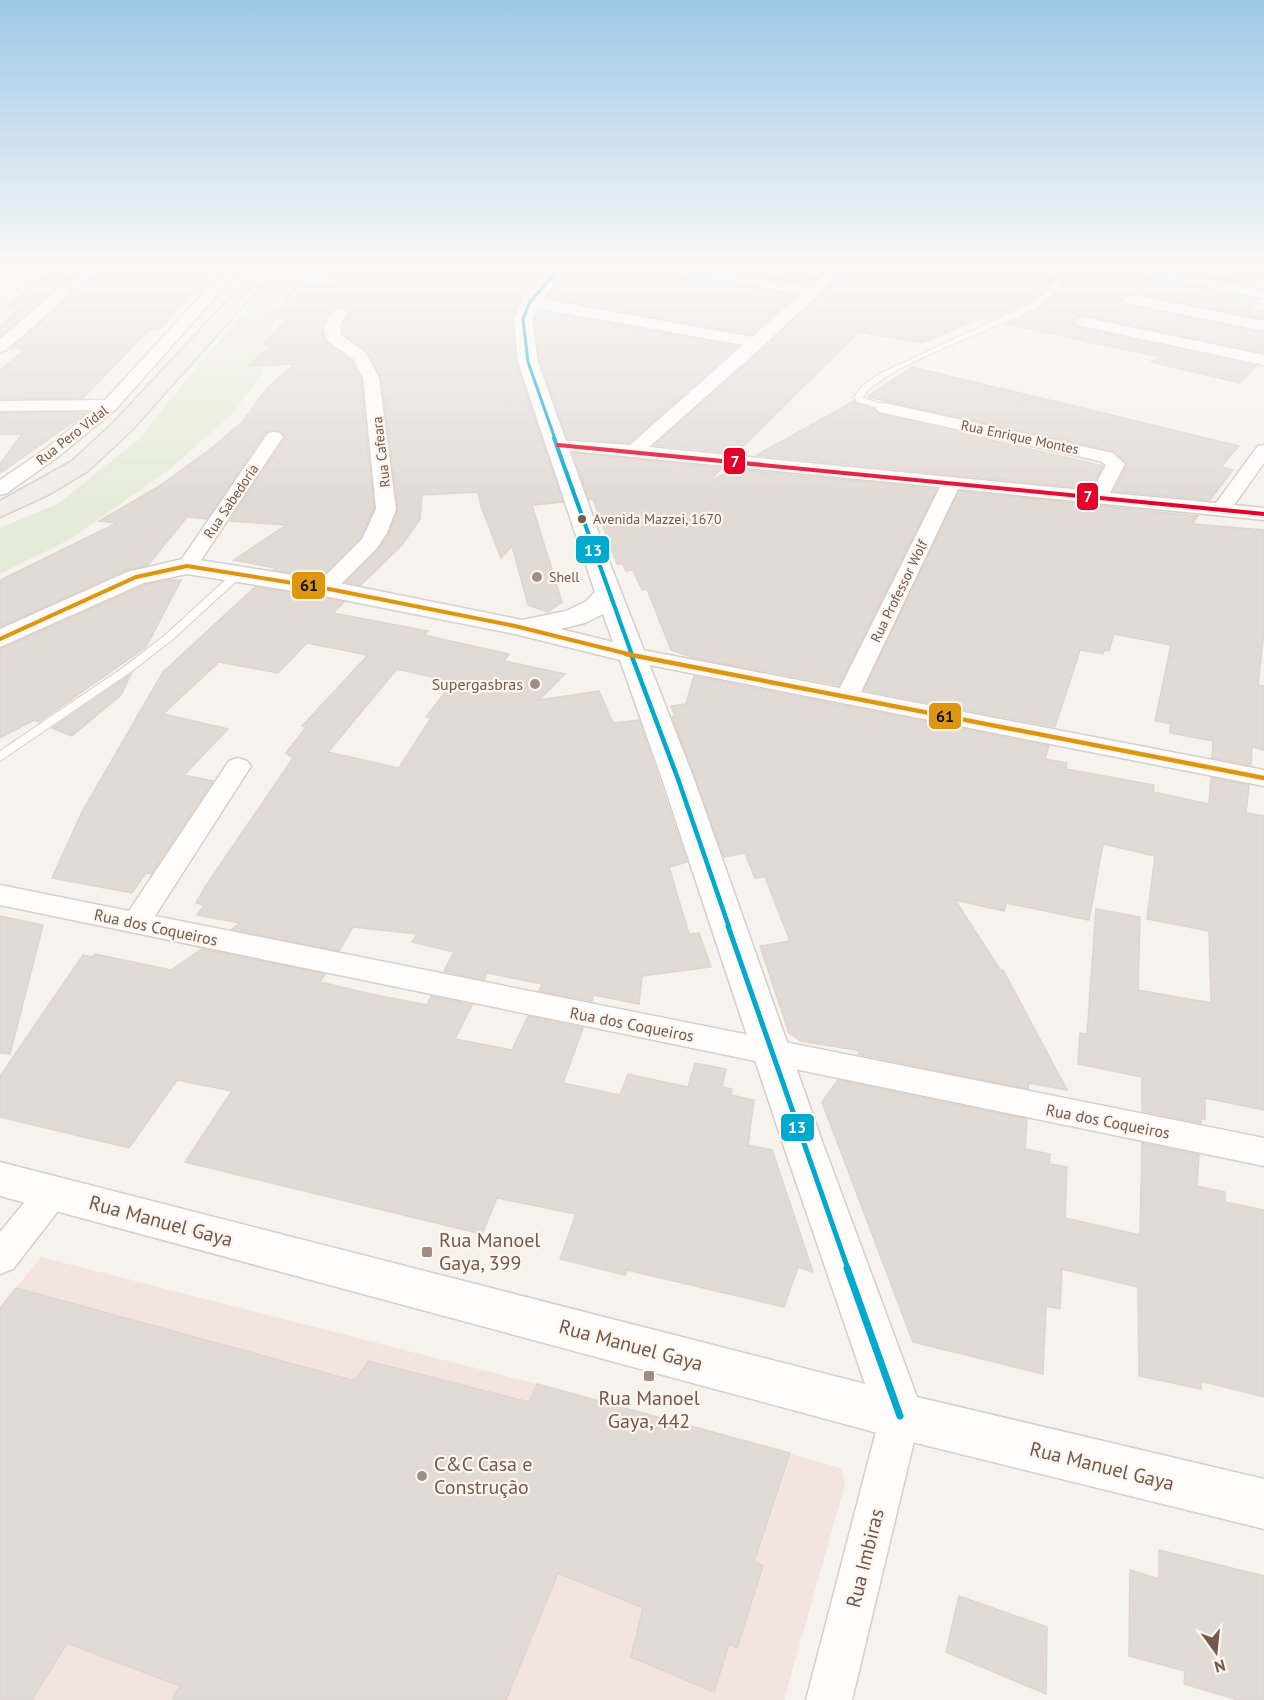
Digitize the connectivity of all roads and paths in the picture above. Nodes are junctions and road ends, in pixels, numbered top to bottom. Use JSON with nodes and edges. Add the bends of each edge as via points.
{"nodes":[{"id":1,"x":163,"y":346,"type":"edge"},
{"id":2,"x":196,"y":346,"type":"edge"},
{"id":3,"x":346,"y":346,"type":"edge"},
{"id":4,"x":526,"y":346,"type":"edge"},
{"id":5,"x":753,"y":346,"type":"edge"},
{"id":6,"x":943,"y":346,"type":"edge"},
{"id":7,"x":1199,"y":346,"type":"edge"},
{"id":8,"x":1264,"y":360,"type":"edge"},
{"id":9,"x":110,"y":405,"type":"junction"},
{"id":10,"x":0,"y":406,"type":"edge"},
{"id":11,"x":885,"y":408,"type":"joint"},
{"id":12,"x":274,"y":437,"type":"dead end"},
{"id":13,"x":558,"y":445,"type":"junction"},
{"id":14,"x":634,"y":450,"type":"junction"},
{"id":15,"x":1264,"y":450,"type":"edge"},
{"id":16,"x":951,"y":484,"type":"junction"},
{"id":17,"x":0,"y":489,"type":"edge"},
{"id":18,"x":1098,"y":498,"type":"junction"},
{"id":19,"x":0,"y":510,"type":"edge"},
{"id":20,"x":1220,"y":511,"type":"junction"},
{"id":21,"x":1264,"y":514,"type":"edge"},
{"id":22,"x":187,"y":566,"type":"junction"},
{"id":23,"x":239,"y":573,"type":"junction"},
{"id":24,"x":324,"y":588,"type":"junction"},
{"id":25,"x":609,"y":591,"type":"junction"},
{"id":26,"x":515,"y":626,"type":"junction"},
{"id":27,"x":0,"y":639,"type":"edge"},
{"id":28,"x":632,"y":655,"type":"junction"},
{"id":29,"x":847,"y":697,"type":"junction"},
{"id":30,"x":0,"y":756,"type":"edge"},
{"id":31,"x":238,"y":766,"type":"dead end"},
{"id":32,"x":1264,"y":778,"type":"edge"},
{"id":33,"x":0,"y":895,"type":"edge"},
{"id":34,"x":136,"y":923,"type":"junction"},
{"id":35,"x":771,"y":1053,"type":"junction"},
{"id":36,"x":1264,"y":1152,"type":"edge"},
{"id":37,"x":0,"y":1179,"type":"edge"},
{"id":38,"x":53,"y":1192,"type":"junction"},
{"id":39,"x":0,"y":1258,"type":"edge"},
{"id":40,"x":900,"y":1416,"type":"junction"},
{"id":41,"x":1264,"y":1504,"type":"edge"},
{"id":42,"x":829,"y":1700,"type":"edge"}],
"edges":[{"from":1,"to":9,"type":"street","name":"Rua Pero Vidal"},
{"from":2,"to":19,"type":"main road","via":[[80,466]]},
{"from":3,"to":24,"type":"street","name":"Rua Cafeara","via":[[360,356],[371,378],[386,509],[374,539]]},
{"from":4,"to":13,"type":"street","via":[[528,362]]},
{"from":5,"to":14,"type":"street"},
{"from":6,"to":11,"type":"lane","via":[[869,383],[859,392],[860,400]]},
{"from":7,"to":8,"type":"street"},
{"from":9,"to":10,"type":"street"},
{"from":9,"to":17,"type":"street","name":"Rua Pero Vidal"},
{"from":11,"to":18,"type":"street","name":"Rua Enrique Montes","via":[[1106,457],[1116,464]]},
{"from":12,"to":22,"type":"street","name":"Rua Sabedoria"},
{"from":13,"to":14,"type":"street"},
{"from":13,"to":25,"type":"street"},
{"from":14,"to":16,"type":"street"},
{"from":15,"to":20,"type":"street"},
{"from":16,"to":18,"type":"street"},
{"from":16,"to":29,"type":"street","name":"Rua Professor Wolf"},
{"from":18,"to":20,"type":"street"},
{"from":20,"to":21,"type":"street"},
{"from":22,"to":23,"type":"street"},
{"from":22,"to":27,"type":"street","via":[[136,577]]},
{"from":23,"to":24,"type":"street"},
{"from":23,"to":30,"type":"lane","via":[[136,663]]},
{"from":24,"to":26,"type":"street"},
{"from":25,"to":26,"type":"street","via":[[600,604],[581,615]]},
{"from":25,"to":28,"type":"street"},
{"from":26,"to":28,"type":"street"},
{"from":28,"to":29,"type":"street"},
{"from":28,"to":35,"type":"street"},
{"from":29,"to":32,"type":"street"},
{"from":31,"to":34,"type":"street"},
{"from":33,"to":34,"type":"street","name":"Rua dos Coqueiros"},
{"from":34,"to":35,"type":"street","name":"Rua dos Coqueiros"},
{"from":35,"to":36,"type":"street","name":"Rua dos Coqueiros"},
{"from":35,"to":40,"type":"street"},
{"from":37,"to":38,"type":"street","name":"Rua Manuel Gaya"},
{"from":38,"to":39,"type":"street"},
{"from":38,"to":40,"type":"street","name":"Rua Manuel Gaya"},
{"from":40,"to":41,"type":"street","name":"Rua Manuel Gaya"},
{"from":40,"to":42,"type":"street","name":"Rua Imbiras"}]}
